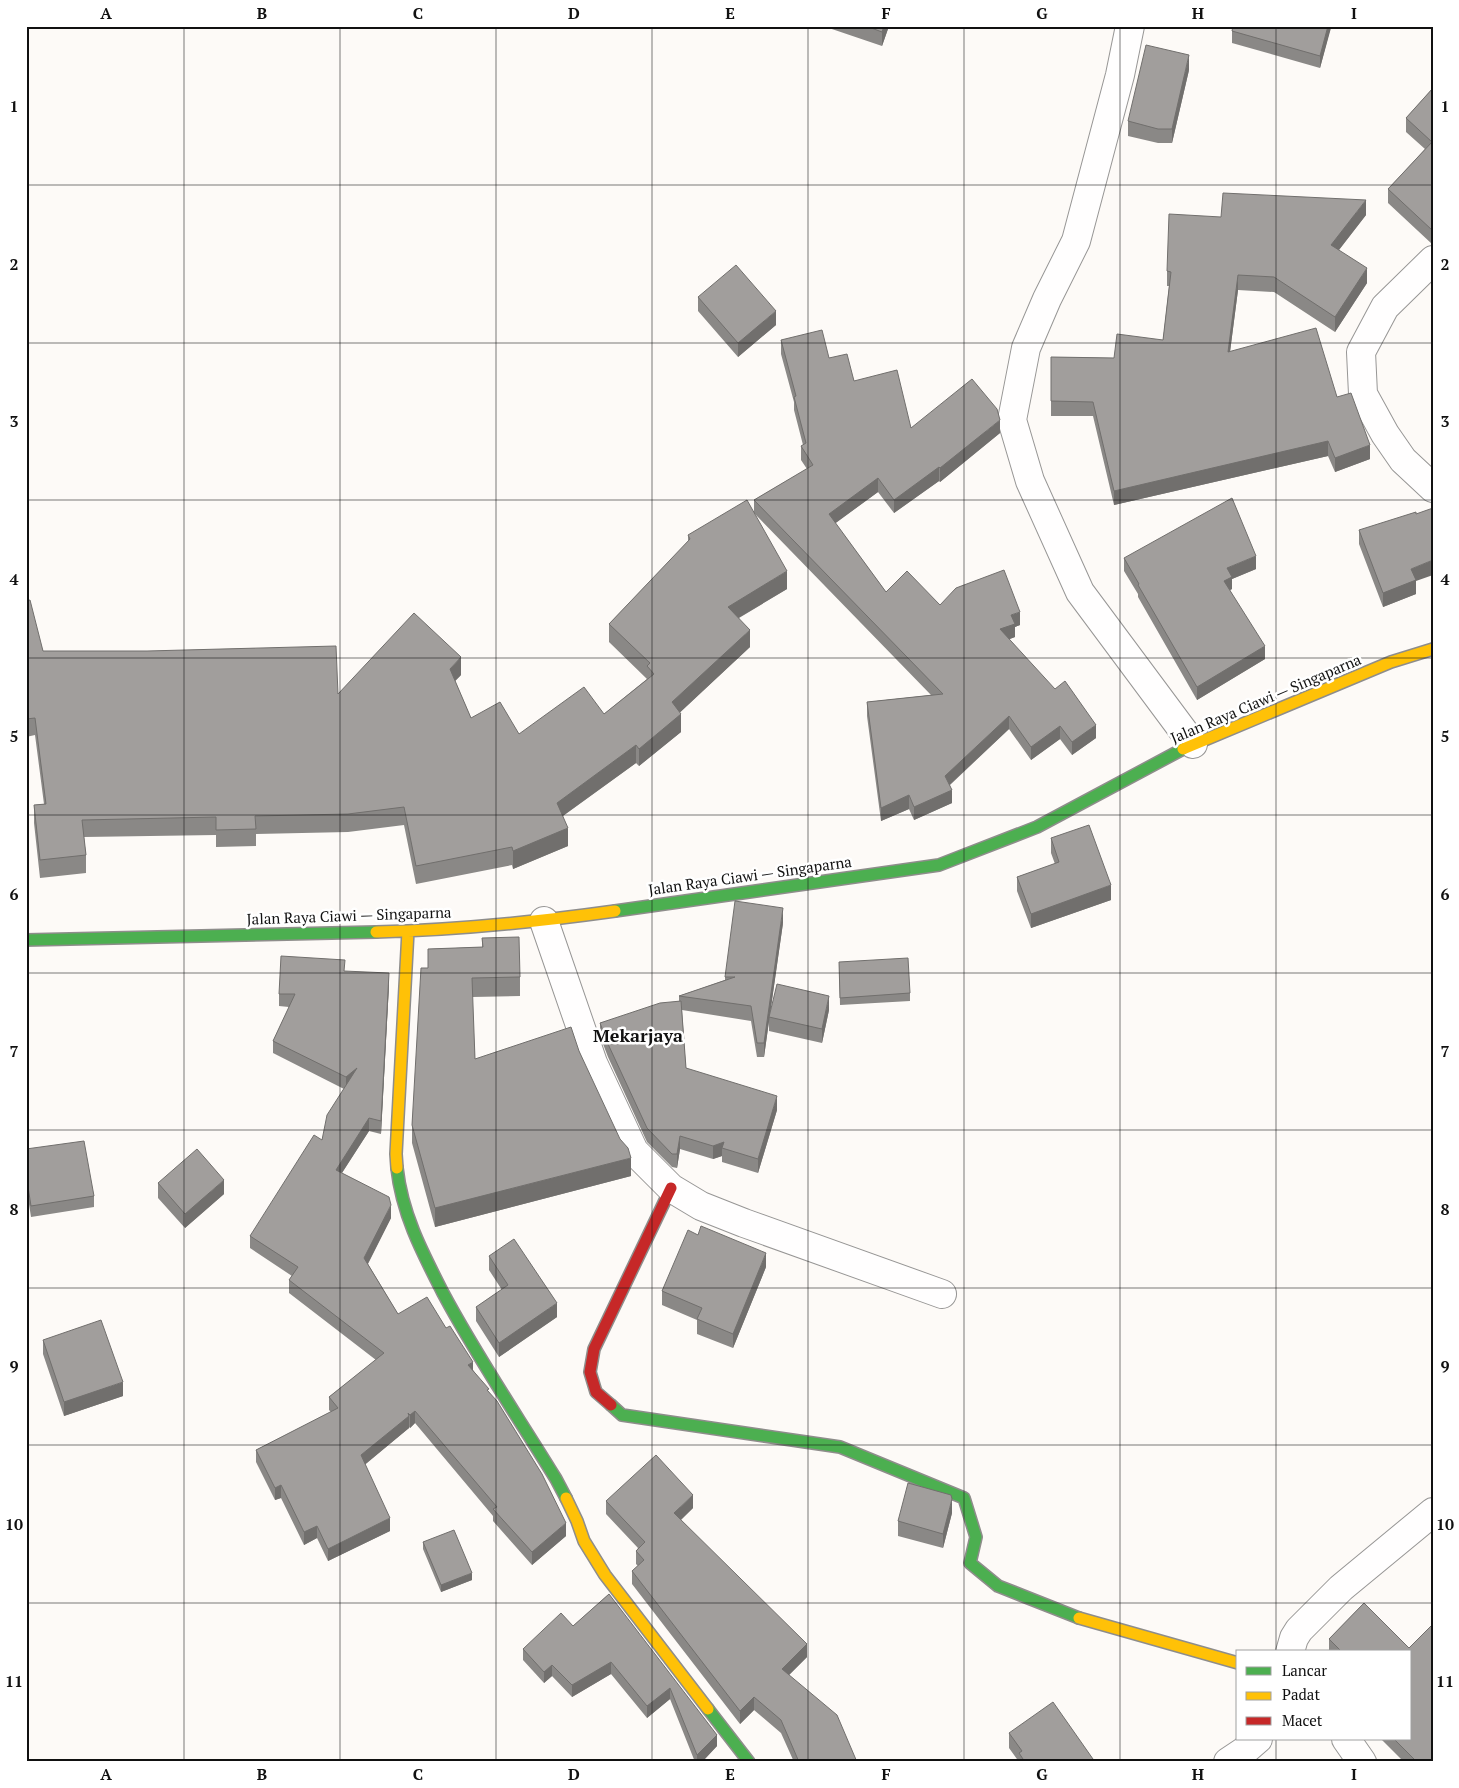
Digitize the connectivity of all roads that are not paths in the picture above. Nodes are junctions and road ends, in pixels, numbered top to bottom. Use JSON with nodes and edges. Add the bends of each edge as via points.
{"nodes":[{"id":1,"x":1130,"y":26,"type":"edge"},
{"id":2,"x":1433,"y":260,"type":"edge"},
{"id":3,"x":1433,"y":488,"type":"edge"},
{"id":4,"x":1433,"y":649,"type":"edge"},
{"id":5,"x":1192,"y":744,"type":"junction"},
{"id":6,"x":544,"y":921,"type":"junction"},
{"id":7,"x":408,"y":931,"type":"junction"},
{"id":8,"x":26,"y":940,"type":"edge"},
{"id":9,"x":671,"y":1188,"type":"junction"},
{"id":10,"x":942,"y":1294,"type":"dead end"},
{"id":11,"x":1433,"y":1512,"type":"edge"},
{"id":12,"x":1291,"y":1650,"type":"edge"},
{"id":13,"x":1236,"y":1662,"type":"edge"},
{"id":14,"x":1257,"y":1740,"type":"edge"},
{"id":15,"x":1347,"y":1740,"type":"edge"},
{"id":16,"x":749,"y":1762,"type":"edge"},
{"id":17,"x":1228,"y":1762,"type":"edge"},
{"id":18,"x":1362,"y":1762,"type":"edge"}],
"edges":[{"from":1,"to":5,"type":"street","via":[[1076,241],[1026,348],[1012,420],[1030,481],[1080,592]]},
{"from":2,"to":3,"type":"street","via":[[1385,308],[1361,352],[1364,394],[1385,434],[1403,460]]},
{"from":4,"to":5,"type":"street","name":"Jalan Raya Ciawi — Singaparna","via":[[1392,662]]},
{"from":5,"to":6,"type":"street","name":"Jalan Raya Ciawi — Singaparna","via":[[1037,827],[938,865]]},
{"from":6,"to":7,"type":"street","name":"Jalan Raya Ciawi — Singaparna"},
{"from":6,"to":9,"type":"street","via":[[593,1063],[634,1151]]},
{"from":7,"to":8,"type":"street","name":"Jalan Raya Ciawi — Singaparna"},
{"from":7,"to":16,"type":"street","via":[[396,1154],[399,1185],[419,1247],[460,1325],[556,1479],[592,1556]]},
{"from":9,"to":10,"type":"street","via":[[701,1206],[744,1223]]},
{"from":9,"to":13,"type":"street","via":[[594,1349],[590,1372],[596,1392],[622,1414],[840,1447],[964,1498],[976,1537],[970,1563],[998,1586],[1080,1618]]},
{"from":11,"to":12,"type":"street","via":[[1341,1588],[1299,1630]]},
{"from":14,"to":17,"type":"street"},
{"from":15,"to":18,"type":"street"}]}
